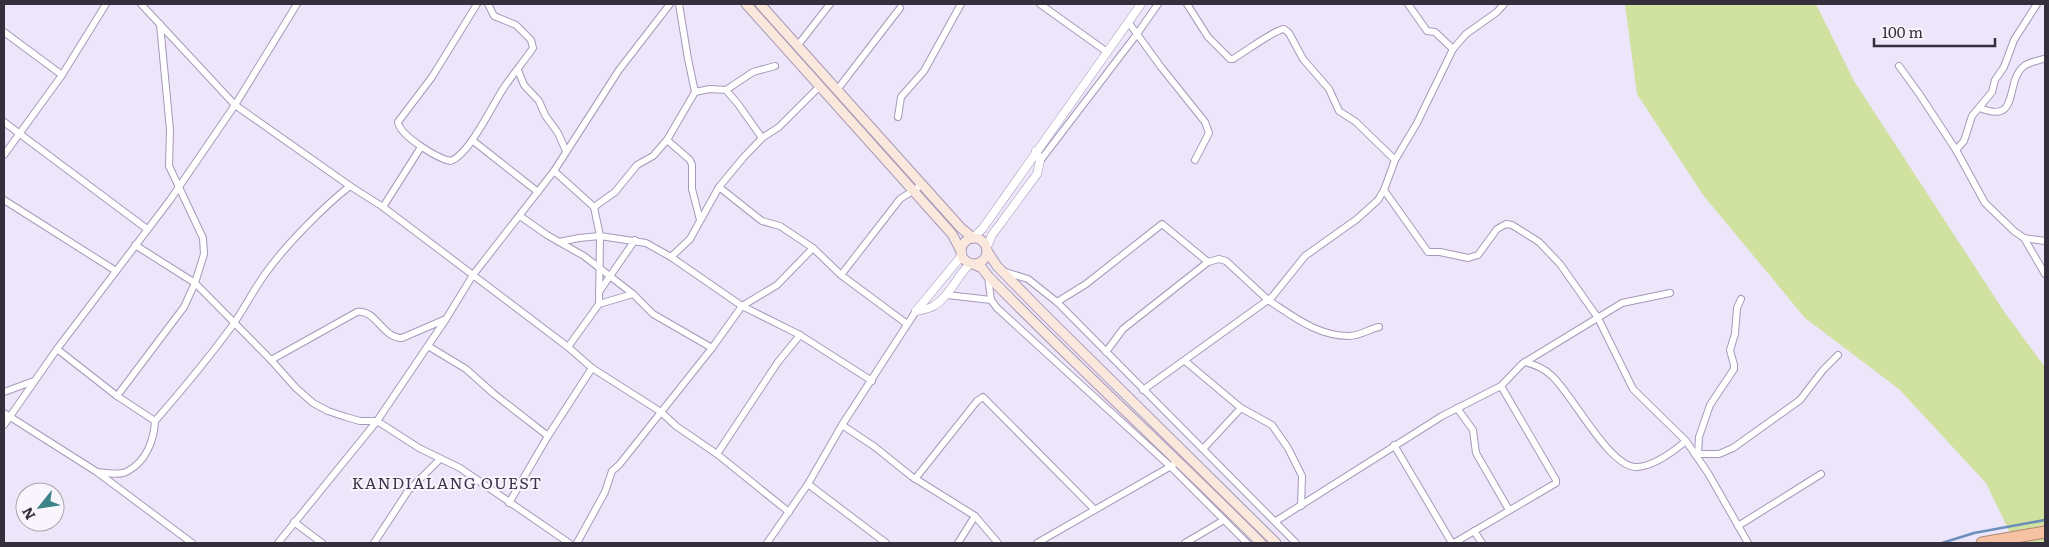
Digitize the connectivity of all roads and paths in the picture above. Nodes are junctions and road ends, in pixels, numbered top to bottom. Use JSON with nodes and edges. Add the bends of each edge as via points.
{"nodes":[{"id":1,"x":106,"y":4,"type":"edge"},
{"id":2,"x":141,"y":4,"type":"edge"},
{"id":3,"x":297,"y":4,"type":"edge"},
{"id":4,"x":477,"y":4,"type":"edge"},
{"id":5,"x":488,"y":4,"type":"edge"},
{"id":6,"x":670,"y":4,"type":"edge"},
{"id":7,"x":679,"y":4,"type":"edge"},
{"id":8,"x":746,"y":4,"type":"edge"},
{"id":9,"x":760,"y":4,"type":"edge"},
{"id":10,"x":830,"y":4,"type":"edge"},
{"id":11,"x":961,"y":4,"type":"edge"},
{"id":12,"x":1040,"y":4,"type":"edge"},
{"id":13,"x":1141,"y":4,"type":"edge"},
{"id":14,"x":1158,"y":4,"type":"edge"},
{"id":15,"x":1187,"y":4,"type":"edge"},
{"id":16,"x":1408,"y":4,"type":"edge"},
{"id":17,"x":1504,"y":4,"type":"edge"},
{"id":18,"x":2037,"y":4,"type":"edge"},
{"id":19,"x":900,"y":8,"type":"dead end"},
{"id":20,"x":1129,"y":23,"type":"junction"},
{"id":21,"x":160,"y":24,"type":"junction"},
{"id":22,"x":4,"y":32,"type":"edge"},
{"id":23,"x":1137,"y":34,"type":"junction"},
{"id":24,"x":798,"y":45,"type":"junction"},
{"id":25,"x":1453,"y":49,"type":"junction"},
{"id":26,"x":1107,"y":52,"type":"junction"},
{"id":27,"x":2043,"y":60,"type":"dead end"},
{"id":28,"x":775,"y":66,"type":"dead end"},
{"id":29,"x":1899,"y":66,"type":"dead end"},
{"id":30,"x":518,"y":70,"type":"junction"},
{"id":31,"x":62,"y":75,"type":"junction"},
{"id":32,"x":820,"y":86,"type":"junction"},
{"id":33,"x":726,"y":90,"type":"junction"},
{"id":34,"x":837,"y":90,"type":"junction"},
{"id":35,"x":695,"y":92,"type":"junction"},
{"id":36,"x":235,"y":105,"type":"junction"},
{"id":37,"x":1980,"y":108,"type":"junction"},
{"id":38,"x":898,"y":116,"type":"dead end"},
{"id":39,"x":4,"y":122,"type":"edge"},
{"id":40,"x":19,"y":134,"type":"junction"},
{"id":41,"x":762,"y":138,"type":"junction"},
{"id":42,"x":472,"y":140,"type":"junction"},
{"id":43,"x":667,"y":140,"type":"junction"},
{"id":44,"x":422,"y":146,"type":"junction"},
{"id":45,"x":1956,"y":150,"type":"junction"},
{"id":46,"x":566,"y":151,"type":"junction"},
{"id":47,"x":1036,"y":151,"type":"junction"},
{"id":48,"x":4,"y":155,"type":"edge"},
{"id":49,"x":1195,"y":160,"type":"dead end"},
{"id":50,"x":1395,"y":160,"type":"junction"},
{"id":51,"x":1040,"y":161,"type":"junction"},
{"id":52,"x":554,"y":171,"type":"junction"},
{"id":53,"x":922,"y":184,"type":"junction"},
{"id":54,"x":179,"y":186,"type":"junction"},
{"id":55,"x":350,"y":186,"type":"junction"},
{"id":56,"x":719,"y":188,"type":"junction"},
{"id":57,"x":912,"y":190,"type":"junction"},
{"id":58,"x":1384,"y":190,"type":"junction"},
{"id":59,"x":538,"y":192,"type":"junction"},
{"id":60,"x":4,"y":200,"type":"edge"},
{"id":61,"x":383,"y":207,"type":"junction"},
{"id":62,"x":594,"y":207,"type":"junction"},
{"id":63,"x":520,"y":216,"type":"junction"},
{"id":64,"x":700,"y":220,"type":"junction"},
{"id":65,"x":147,"y":229,"type":"junction"},
{"id":66,"x":600,"y":236,"type":"junction"},
{"id":67,"x":973,"y":238,"type":"junction"},
{"id":68,"x":2024,"y":238,"type":"junction"},
{"id":69,"x":635,"y":240,"type":"junction"},
{"id":70,"x":2045,"y":241,"type":"edge"},
{"id":71,"x":560,"y":242,"type":"junction"},
{"id":72,"x":135,"y":245,"type":"junction"},
{"id":73,"x":813,"y":248,"type":"junction"},
{"id":74,"x":987,"y":249,"type":"junction"},
{"id":75,"x":962,"y":252,"type":"junction"},
{"id":76,"x":671,"y":257,"type":"junction"},
{"id":77,"x":1208,"y":262,"type":"junction"},
{"id":78,"x":972,"y":263,"type":"junction"},
{"id":79,"x":598,"y":268,"type":"junction"},
{"id":80,"x":1001,"y":270,"type":"junction"},
{"id":81,"x":116,"y":271,"type":"junction"},
{"id":82,"x":2045,"y":274,"type":"edge"},
{"id":83,"x":473,"y":275,"type":"junction"},
{"id":84,"x":841,"y":275,"type":"junction"},
{"id":85,"x":610,"y":276,"type":"junction"},
{"id":86,"x":988,"y":276,"type":"junction"},
{"id":87,"x":195,"y":283,"type":"junction"},
{"id":88,"x":599,"y":292,"type":"junction"},
{"id":89,"x":1670,"y":293,"type":"dead end"},
{"id":90,"x":633,"y":294,"type":"junction"},
{"id":91,"x":947,"y":295,"type":"junction"},
{"id":92,"x":1740,"y":299,"type":"dead end"},
{"id":93,"x":991,"y":300,"type":"junction"},
{"id":94,"x":1268,"y":300,"type":"junction"},
{"id":95,"x":1057,"y":302,"type":"junction"},
{"id":96,"x":599,"y":304,"type":"junction"},
{"id":97,"x":742,"y":306,"type":"junction"},
{"id":98,"x":1040,"y":310,"type":"junction"},
{"id":99,"x":916,"y":311,"type":"junction"},
{"id":100,"x":1598,"y":318,"type":"junction"},
{"id":101,"x":446,"y":319,"type":"junction"},
{"id":102,"x":1032,"y":322,"type":"junction"},
{"id":103,"x":234,"y":324,"type":"junction"},
{"id":104,"x":908,"y":324,"type":"junction"},
{"id":105,"x":1379,"y":327,"type":"dead end"},
{"id":106,"x":800,"y":335,"type":"junction"},
{"id":107,"x":428,"y":346,"type":"junction"},
{"id":108,"x":568,"y":347,"type":"junction"},
{"id":109,"x":712,"y":348,"type":"junction"},
{"id":110,"x":57,"y":350,"type":"junction"},
{"id":111,"x":1106,"y":352,"type":"junction"},
{"id":112,"x":1838,"y":355,"type":"dead end"},
{"id":113,"x":271,"y":360,"type":"junction"},
{"id":114,"x":1185,"y":361,"type":"junction"},
{"id":115,"x":1525,"y":362,"type":"junction"},
{"id":116,"x":592,"y":368,"type":"junction"},
{"id":117,"x":35,"y":381,"type":"junction"},
{"id":118,"x":872,"y":381,"type":"junction"},
{"id":119,"x":1501,"y":386,"type":"junction"},
{"id":120,"x":1143,"y":390,"type":"junction"},
{"id":121,"x":4,"y":392,"type":"edge"},
{"id":122,"x":117,"y":396,"type":"junction"},
{"id":123,"x":1241,"y":408,"type":"junction"},
{"id":124,"x":1457,"y":408,"type":"junction"},
{"id":125,"x":661,"y":412,"type":"junction"},
{"id":126,"x":7,"y":415,"type":"edge"},
{"id":127,"x":377,"y":421,"type":"junction"},
{"id":128,"x":155,"y":422,"type":"junction"},
{"id":129,"x":4,"y":425,"type":"edge"},
{"id":130,"x":842,"y":425,"type":"junction"},
{"id":131,"x":548,"y":436,"type":"junction"},
{"id":132,"x":1686,"y":441,"type":"junction"},
{"id":133,"x":1394,"y":445,"type":"junction"},
{"id":134,"x":1203,"y":449,"type":"junction"},
{"id":135,"x":717,"y":454,"type":"junction"},
{"id":136,"x":1696,"y":454,"type":"junction"},
{"id":137,"x":440,"y":458,"type":"junction"},
{"id":138,"x":1179,"y":462,"type":"junction"},
{"id":139,"x":1170,"y":466,"type":"junction"},
{"id":140,"x":97,"y":472,"type":"junction"},
{"id":141,"x":1821,"y":474,"type":"dead end"},
{"id":142,"x":915,"y":479,"type":"junction"},
{"id":143,"x":808,"y":484,"type":"junction"},
{"id":144,"x":509,"y":503,"type":"junction"},
{"id":145,"x":1301,"y":506,"type":"junction"},
{"id":146,"x":1094,"y":509,"type":"junction"},
{"id":147,"x":1509,"y":510,"type":"junction"},
{"id":148,"x":789,"y":512,"type":"junction"},
{"id":149,"x":974,"y":516,"type":"junction"},
{"id":150,"x":1224,"y":520,"type":"junction"},
{"id":151,"x":1276,"y":521,"type":"junction"},
{"id":152,"x":294,"y":522,"type":"junction"},
{"id":153,"x":1738,"y":526,"type":"junction"},
{"id":154,"x":1474,"y":531,"type":"junction"},
{"id":155,"x":2045,"y":532,"type":"edge"},
{"id":156,"x":877,"y":536,"type":"junction"},
{"id":157,"x":192,"y":543,"type":"edge"},
{"id":158,"x":278,"y":543,"type":"edge"},
{"id":159,"x":322,"y":543,"type":"edge"},
{"id":160,"x":374,"y":543,"type":"edge"},
{"id":161,"x":569,"y":543,"type":"edge"},
{"id":162,"x":578,"y":543,"type":"edge"},
{"id":163,"x":767,"y":543,"type":"edge"},
{"id":164,"x":871,"y":543,"type":"edge"},
{"id":165,"x":886,"y":543,"type":"edge"},
{"id":166,"x":958,"y":543,"type":"edge"},
{"id":167,"x":998,"y":543,"type":"edge"},
{"id":168,"x":1037,"y":543,"type":"edge"},
{"id":169,"x":1185,"y":543,"type":"edge"},
{"id":170,"x":1247,"y":543,"type":"edge"},
{"id":171,"x":1261,"y":543,"type":"edge"},
{"id":172,"x":1276,"y":543,"type":"edge"},
{"id":173,"x":1296,"y":543,"type":"edge"},
{"id":174,"x":1453,"y":543,"type":"edge"},
{"id":175,"x":1482,"y":543,"type":"edge"},
{"id":176,"x":1748,"y":543,"type":"edge"},
{"id":177,"x":1982,"y":543,"type":"edge"}],
"edges":[{"from":1,"to":31,"type":"street"},
{"from":2,"to":21,"type":"street"},
{"from":3,"to":36,"type":"street"},
{"from":4,"to":44,"type":"street","via":[[432,78],[398,122],[401,131]]},
{"from":5,"to":30,"type":"street","via":[[494,16],[516,25],[533,44]]},
{"from":6,"to":46,"type":"street","via":[[620,70]]},
{"from":7,"to":35,"type":"street"},
{"from":8,"to":32,"type":"main road"},
{"from":9,"to":24,"type":"main road"},
{"from":10,"to":24,"type":"street"},
{"from":11,"to":38,"type":"street","via":[[924,70],[902,97]]},
{"from":12,"to":26,"type":"street"},
{"from":13,"to":20,"type":"street"},
{"from":14,"to":23,"type":"street"},
{"from":15,"to":50,"type":"street","via":[[1208,37],[1230,59],[1259,44],[1278,29],[1284,29],[1328,89],[1339,111],[1356,122]]},
{"from":16,"to":25,"type":"street","via":[[1427,30],[1435,32]]},
{"from":17,"to":25,"type":"street","via":[[1466,34]]},
{"from":18,"to":37,"type":"street","via":[[2014,40],[1992,92]]},
{"from":19,"to":34,"type":"street"},
{"from":20,"to":23,"type":"street"},
{"from":20,"to":26,"type":"street"},
{"from":21,"to":36,"type":"street"},
{"from":21,"to":54,"type":"street","via":[[170,130],[169,166]]},
{"from":22,"to":31,"type":"street"},
{"from":23,"to":49,"type":"street","via":[[1205,122],[1209,133]]},
{"from":23,"to":51,"type":"street"},
{"from":24,"to":34,"type":"main road"},
{"from":25,"to":50,"type":"street"},
{"from":26,"to":47,"type":"street"},
{"from":27,"to":37,"type":"street","via":[[2029,63],[2021,70],[2013,86],[2010,103],[2005,108],[1995,112]]},
{"from":28,"to":33,"type":"street","via":[[752,72]]},
{"from":29,"to":45,"type":"street"},
{"from":30,"to":42,"type":"street"},
{"from":30,"to":46,"type":"street","via":[[520,79],[539,101]]},
{"from":31,"to":40,"type":"street"},
{"from":32,"to":41,"type":"street","via":[[779,127]]},
{"from":32,"to":57,"type":"main road"},
{"from":33,"to":35,"type":"street"},
{"from":33,"to":41,"type":"street"},
{"from":34,"to":53,"type":"main road"},
{"from":35,"to":43,"type":"street"},
{"from":36,"to":54,"type":"street"},
{"from":36,"to":55,"type":"street"},
{"from":37,"to":45,"type":"street","via":[[1972,116],[1964,141]]},
{"from":39,"to":40,"type":"street"},
{"from":40,"to":48,"type":"street"},
{"from":40,"to":65,"type":"street"},
{"from":41,"to":56,"type":"street"},
{"from":42,"to":44,"type":"street","via":[[450,161]]},
{"from":42,"to":59,"type":"street"},
{"from":43,"to":62,"type":"street","via":[[653,156],[636,165],[615,192]]},
{"from":43,"to":64,"type":"street","via":[[690,160],[692,189]]},
{"from":44,"to":61,"type":"street"},
{"from":45,"to":68,"type":"street","via":[[1982,199]]},
{"from":46,"to":52,"type":"street"},
{"from":47,"to":51,"type":"street"},
{"from":47,"to":67,"type":"street"},
{"from":50,"to":58,"type":"street"},
{"from":51,"to":74,"type":"street","via":[[1037,174],[992,235]]},
{"from":52,"to":59,"type":"street"},
{"from":52,"to":62,"type":"street"},
{"from":53,"to":57,"type":"street"},
{"from":53,"to":67,"type":"main road"},
{"from":54,"to":65,"type":"street"},
{"from":54,"to":87,"type":"street","via":[[203,238],[204,254]]},
{"from":55,"to":61,"type":"street"},
{"from":55,"to":103,"type":"street","via":[[279,256]]},
{"from":56,"to":64,"type":"street"},
{"from":56,"to":73,"type":"street","via":[[762,221],[780,226]]},
{"from":57,"to":75,"type":"main road","via":[[952,234]]},
{"from":57,"to":84,"type":"street","via":[[900,199]]},
{"from":58,"to":94,"type":"street","via":[[1362,214],[1300,260]]},
{"from":58,"to":100,"type":"street","via":[[1428,252],[1468,258],[1478,255],[1503,225],[1512,225],[1524,232],[1560,264]]},
{"from":59,"to":63,"type":"street"},
{"from":60,"to":81,"type":"street"},
{"from":61,"to":83,"type":"street"},
{"from":62,"to":66,"type":"street"},
{"from":63,"to":71,"type":"street"},
{"from":63,"to":83,"type":"street"},
{"from":64,"to":76,"type":"street","via":[[690,239]]},
{"from":65,"to":72,"type":"street"},
{"from":66,"to":69,"type":"street"},
{"from":66,"to":71,"type":"street"},
{"from":66,"to":79,"type":"street"},
{"from":67,"to":74,"type":"main road","via":[[981,240]]},
{"from":67,"to":75,"type":"main road","via":[[965,242]]},
{"from":68,"to":70,"type":"street"},
{"from":68,"to":82,"type":"street"},
{"from":69,"to":76,"type":"street"},
{"from":69,"to":85,"type":"street"},
{"from":71,"to":79,"type":"street"},
{"from":72,"to":81,"type":"street"},
{"from":72,"to":87,"type":"street"},
{"from":73,"to":84,"type":"street"},
{"from":73,"to":97,"type":"street","via":[[777,285]]},
{"from":74,"to":78,"type":"main road","via":[[984,259]]},
{"from":74,"to":80,"type":"main road"},
{"from":75,"to":78,"type":"main road"},
{"from":75,"to":99,"type":"street"},
{"from":76,"to":97,"type":"street"},
{"from":77,"to":94,"type":"street","via":[[1226,261]]},
{"from":77,"to":95,"type":"street","via":[[1162,224],[1086,284]]},
{"from":77,"to":111,"type":"street","via":[[1123,329]]},
{"from":78,"to":86,"type":"main road"},
{"from":78,"to":91,"type":"street","via":[[964,269]]},
{"from":79,"to":85,"type":"street"},
{"from":79,"to":88,"type":"street"},
{"from":80,"to":95,"type":"street","via":[[1028,279]]},
{"from":80,"to":98,"type":"main road"},
{"from":81,"to":110,"type":"street"},
{"from":83,"to":101,"type":"street"},
{"from":83,"to":108,"type":"street"},
{"from":84,"to":104,"type":"street"},
{"from":85,"to":88,"type":"street"},
{"from":85,"to":90,"type":"street"},
{"from":86,"to":93,"type":"street"},
{"from":86,"to":102,"type":"main road"},
{"from":87,"to":103,"type":"street"},
{"from":87,"to":122,"type":"street","via":[[184,307]]},
{"from":88,"to":96,"type":"street"},
{"from":89,"to":100,"type":"street","via":[[1622,303]]},
{"from":90,"to":96,"type":"street"},
{"from":90,"to":109,"type":"street","via":[[653,314]]},
{"from":91,"to":93,"type":"street"},
{"from":91,"to":99,"type":"street","via":[[934,306]]},
{"from":92,"to":136,"type":"street","via":[[1730,350],[1734,369],[1710,406],[1698,438]]},
{"from":93,"to":139,"type":"street","via":[[1012,324]]},
{"from":94,"to":105,"type":"street","via":[[1327,334],[1349,336]]},
{"from":94,"to":114,"type":"street"},
{"from":95,"to":111,"type":"street"},
{"from":96,"to":108,"type":"street"},
{"from":97,"to":106,"type":"street"},
{"from":97,"to":109,"type":"street"},
{"from":98,"to":102,"type":"main road"},
{"from":98,"to":172,"type":"main road"},
{"from":99,"to":104,"type":"street"},
{"from":100,"to":115,"type":"street"},
{"from":100,"to":132,"type":"street","via":[[1634,389]]},
{"from":101,"to":107,"type":"street"},
{"from":101,"to":113,"type":"street","via":[[395,338],[368,313],[357,312]]},
{"from":102,"to":138,"type":"main road"},
{"from":103,"to":113,"type":"street"},
{"from":103,"to":128,"type":"street"},
{"from":104,"to":118,"type":"street"},
{"from":106,"to":118,"type":"street"},
{"from":106,"to":135,"type":"street","via":[[778,362]]},
{"from":107,"to":127,"type":"street"},
{"from":107,"to":131,"type":"street","via":[[466,369]]},
{"from":108,"to":116,"type":"street"},
{"from":109,"to":125,"type":"street"},
{"from":110,"to":117,"type":"street"},
{"from":110,"to":122,"type":"street"},
{"from":111,"to":120,"type":"street"},
{"from":112,"to":136,"type":"street","via":[[1800,400],[1733,448],[1719,454]]},
{"from":113,"to":127,"type":"street","via":[[313,403],[360,421]]},
{"from":114,"to":120,"type":"street"},
{"from":114,"to":123,"type":"street"},
{"from":115,"to":119,"type":"street"},
{"from":115,"to":132,"type":"street","via":[[1539,366],[1552,376],[1620,461],[1635,467],[1642,466],[1668,455]]},
{"from":116,"to":125,"type":"street"},
{"from":116,"to":131,"type":"street"},
{"from":117,"to":121,"type":"street"},
{"from":117,"to":126,"type":"street"},
{"from":118,"to":130,"type":"street"},
{"from":119,"to":124,"type":"street"},
{"from":119,"to":147,"type":"street","via":[[1556,480],[1554,485]]},
{"from":120,"to":134,"type":"street"},
{"from":122,"to":128,"type":"street"},
{"from":123,"to":134,"type":"street"},
{"from":123,"to":145,"type":"street","via":[[1272,425],[1288,448],[1302,476]]},
{"from":124,"to":133,"type":"street"},
{"from":124,"to":147,"type":"street","via":[[1473,430],[1476,453]]},
{"from":125,"to":135,"type":"street"},
{"from":125,"to":162,"type":"street","via":[[612,471],[605,492]]},
{"from":126,"to":129,"type":"street"},
{"from":126,"to":140,"type":"street"},
{"from":127,"to":137,"type":"street"},
{"from":127,"to":152,"type":"street"},
{"from":128,"to":140,"type":"street","via":[[150,449],[128,472]]},
{"from":130,"to":142,"type":"street"},
{"from":130,"to":143,"type":"street"},
{"from":131,"to":144,"type":"street"},
{"from":132,"to":136,"type":"street"},
{"from":133,"to":145,"type":"street"},
{"from":133,"to":174,"type":"street"},
{"from":134,"to":151,"type":"street"},
{"from":135,"to":148,"type":"street"},
{"from":136,"to":153,"type":"street"},
{"from":137,"to":144,"type":"street","via":[[460,468]]},
{"from":137,"to":160,"type":"street","via":[[408,491]]},
{"from":138,"to":139,"type":"street"},
{"from":138,"to":171,"type":"main road"},
{"from":139,"to":146,"type":"street"},
{"from":139,"to":150,"type":"street"},
{"from":140,"to":157,"type":"street"},
{"from":141,"to":153,"type":"street"},
{"from":142,"to":146,"type":"street","via":[[977,401],[984,397]]},
{"from":142,"to":149,"type":"street"},
{"from":143,"to":148,"type":"street"},
{"from":143,"to":156,"type":"street"},
{"from":144,"to":161,"type":"street"},
{"from":145,"to":151,"type":"street"},
{"from":146,"to":168,"type":"street"},
{"from":147,"to":154,"type":"street"},
{"from":148,"to":163,"type":"street"},
{"from":149,"to":166,"type":"street"},
{"from":149,"to":167,"type":"street"},
{"from":150,"to":169,"type":"street"},
{"from":150,"to":170,"type":"street"},
{"from":151,"to":173,"type":"street"},
{"from":152,"to":158,"type":"street"},
{"from":152,"to":159,"type":"street"},
{"from":153,"to":176,"type":"street"},
{"from":154,"to":174,"type":"street"},
{"from":154,"to":175,"type":"street"},
{"from":155,"to":177,"type":"highway"},
{"from":156,"to":164,"type":"street"},
{"from":156,"to":165,"type":"street"}]}
